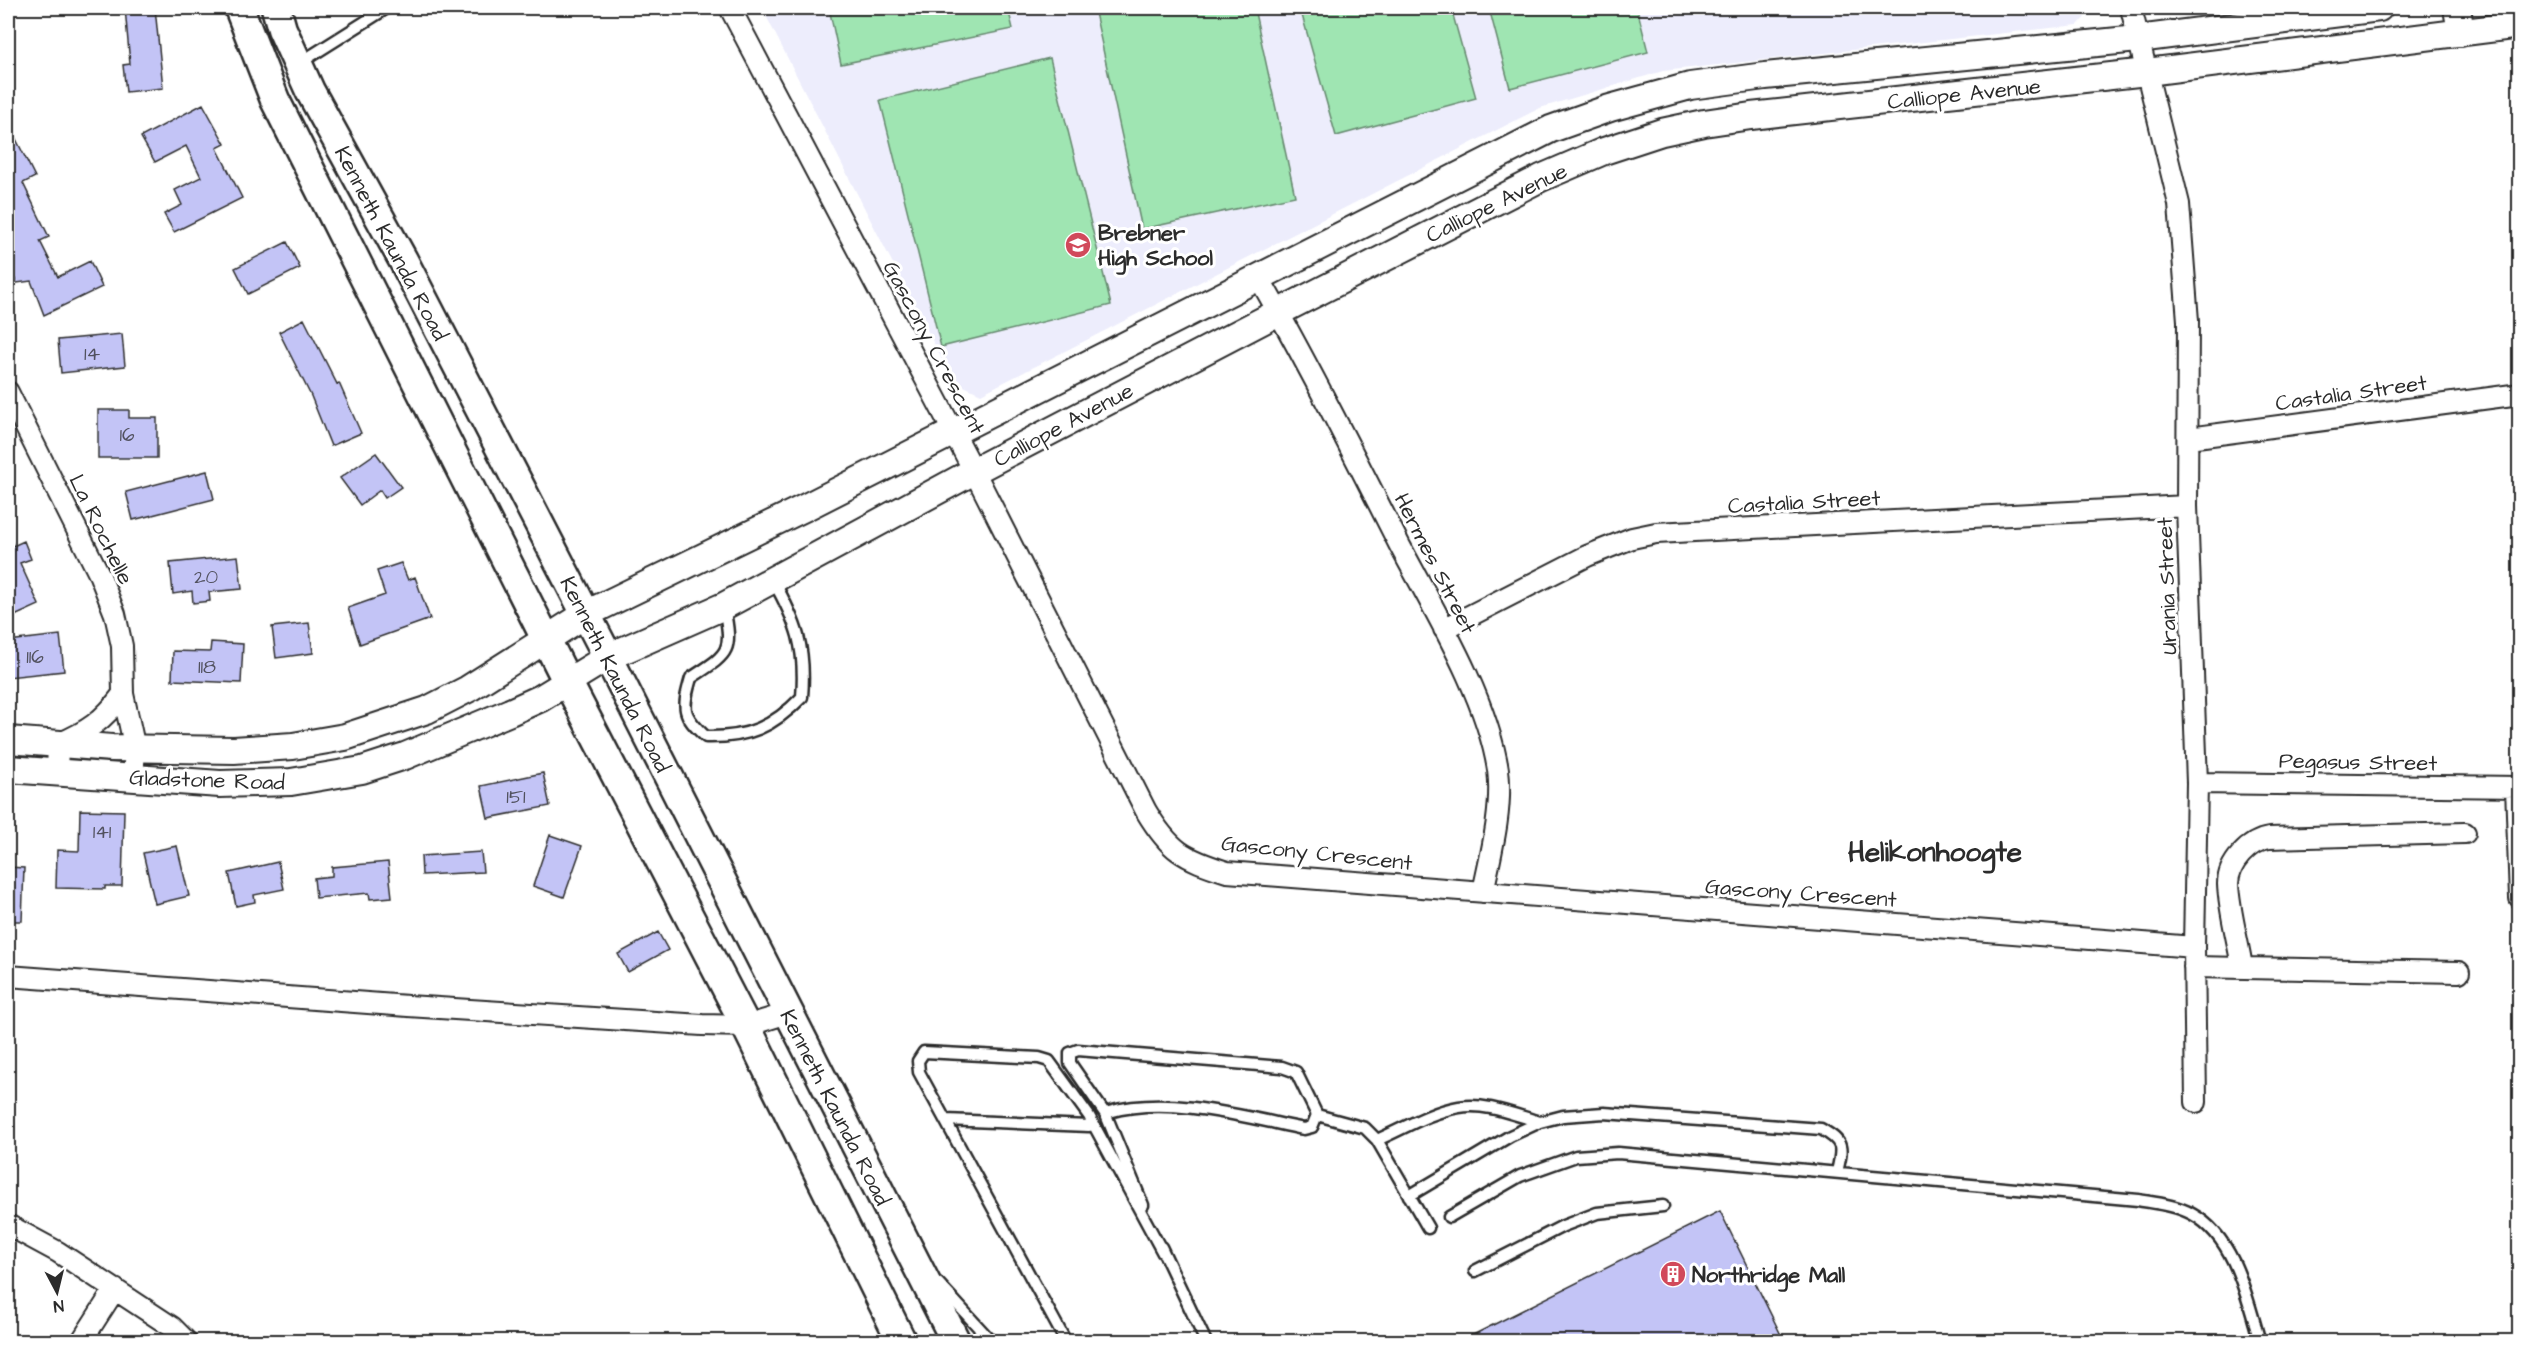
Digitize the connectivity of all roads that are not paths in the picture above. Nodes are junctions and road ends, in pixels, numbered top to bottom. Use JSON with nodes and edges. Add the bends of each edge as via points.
{"nodes":[{"id":1,"x":239,"y":8,"type":"edge"},
{"id":2,"x":276,"y":8,"type":"edge"},
{"id":3,"x":387,"y":8,"type":"edge"},
{"id":4,"x":730,"y":8,"type":"edge"},
{"id":5,"x":2132,"y":8,"type":"edge"},
{"id":6,"x":2379,"y":8,"type":"edge"},
{"id":7,"x":2457,"y":8,"type":"edge"},
{"id":8,"x":2520,"y":25,"type":"edge"},
{"id":9,"x":2461,"y":33,"type":"junction"},
{"id":10,"x":2138,"y":39,"type":"junction"},
{"id":11,"x":297,"y":64,"type":"junction"},
{"id":12,"x":2147,"y":72,"type":"junction"},
{"id":13,"x":366,"y":194,"type":"junction"},
{"id":14,"x":332,"y":214,"type":"junction"},
{"id":15,"x":1258,"y":276,"type":"junction"},
{"id":16,"x":1279,"y":312,"type":"junction"},
{"id":17,"x":8,"y":392,"type":"edge"},
{"id":18,"x":2520,"y":394,"type":"edge"},
{"id":19,"x":953,"y":433,"type":"junction"},
{"id":20,"x":2189,"y":438,"type":"junction"},
{"id":21,"x":974,"y":471,"type":"junction"},
{"id":22,"x":2187,"y":506,"type":"junction"},
{"id":23,"x":773,"y":580,"type":"junction"},
{"id":24,"x":724,"y":606,"type":"junction"},
{"id":25,"x":586,"y":614,"type":"junction"},
{"id":26,"x":1444,"y":629,"type":"junction"},
{"id":27,"x":545,"y":638,"type":"junction"},
{"id":28,"x":608,"y":657,"type":"junction"},
{"id":29,"x":567,"y":681,"type":"junction"},
{"id":30,"x":123,"y":694,"type":"junction"},
{"id":31,"x":8,"y":740,"type":"edge"},
{"id":32,"x":58,"y":744,"type":"junction"},
{"id":33,"x":135,"y":749,"type":"junction"},
{"id":34,"x":8,"y":769,"type":"edge"},
{"id":35,"x":57,"y":772,"type":"junction"},
{"id":36,"x":133,"y":778,"type":"junction"},
{"id":37,"x":2197,"y":783,"type":"junction"},
{"id":38,"x":2518,"y":787,"type":"edge"},
{"id":39,"x":2465,"y":833,"type":"dead end"},
{"id":40,"x":1483,"y":892,"type":"junction"},
{"id":41,"x":2520,"y":898,"type":"edge"},
{"id":42,"x":2194,"y":957,"type":"junction"},
{"id":43,"x":2242,"y":967,"type":"junction"},
{"id":44,"x":2459,"y":972,"type":"dead end"},
{"id":45,"x":8,"y":976,"type":"edge"},
{"id":46,"x":788,"y":1013,"type":"junction"},
{"id":47,"x":746,"y":1026,"type":"junction"},
{"id":48,"x":2196,"y":1102,"type":"dead end"},
{"id":49,"x":1106,"y":1115,"type":"junction"},
{"id":50,"x":1317,"y":1115,"type":"junction"},
{"id":51,"x":946,"y":1120,"type":"junction"},
{"id":52,"x":1091,"y":1122,"type":"junction"},
{"id":53,"x":1540,"y":1122,"type":"junction"},
{"id":54,"x":1377,"y":1140,"type":"junction"},
{"id":55,"x":1837,"y":1172,"type":"junction"},
{"id":56,"x":1409,"y":1196,"type":"junction"},
{"id":57,"x":1663,"y":1206,"type":"dead end"},
{"id":58,"x":1449,"y":1217,"type":"dead end"},
{"id":59,"x":8,"y":1225,"type":"edge"},
{"id":60,"x":1428,"y":1228,"type":"dead end"},
{"id":61,"x":1163,"y":1253,"type":"junction"},
{"id":62,"x":913,"y":1257,"type":"junction"},
{"id":63,"x":1475,"y":1271,"type":"dead end"},
{"id":64,"x":115,"y":1289,"type":"junction"},
{"id":65,"x":81,"y":1341,"type":"edge"},
{"id":66,"x":187,"y":1341,"type":"edge"},
{"id":67,"x":902,"y":1341,"type":"edge"},
{"id":68,"x":956,"y":1341,"type":"edge"},
{"id":69,"x":992,"y":1341,"type":"edge"},
{"id":70,"x":1066,"y":1341,"type":"edge"},
{"id":71,"x":1206,"y":1341,"type":"edge"},
{"id":72,"x":2260,"y":1341,"type":"edge"}],
"edges":[{"from":1,"to":14,"type":"main road","name":"Kenneth Kaunda Road","via":[[275,100]]},
{"from":2,"to":11,"type":"main road","name":"Kenneth Kaunda Road"},
{"from":3,"to":11,"type":"lane"},
{"from":4,"to":19,"type":"street","name":"Gascony Crescent"},
{"from":5,"to":10,"type":"street","name":"Urania Street"},
{"from":6,"to":10,"type":"street","name":"Calliope Avenue"},
{"from":7,"to":9,"type":"street"},
{"from":8,"to":9,"type":"street","name":"Calliope Avenue"},
{"from":9,"to":12,"type":"street","name":"Calliope Avenue"},
{"from":10,"to":12,"type":"street","name":"Urania Street"},
{"from":10,"to":15,"type":"street","name":"Calliope Avenue","via":[[1690,86],[1551,129]]},
{"from":11,"to":13,"type":"main road","name":"Kenneth Kaunda Road"},
{"from":12,"to":16,"type":"street","name":"Calliope Avenue","via":[[1751,117],[1662,132],[1541,178]]},
{"from":12,"to":20,"type":"street","name":"Urania Street","via":[[2180,204],[2188,321]]},
{"from":13,"to":14,"type":"main road"},
{"from":13,"to":25,"type":"main road","name":"Kenneth Kaunda Road"},
{"from":14,"to":27,"type":"main road","name":"Kenneth Kaunda Road"},
{"from":15,"to":16,"type":"street","name":"Hermes Street"},
{"from":15,"to":19,"type":"street","name":"Calliope Avenue"},
{"from":16,"to":21,"type":"street","name":"Calliope Avenue"},
{"from":16,"to":26,"type":"street","name":"Hermes Street"},
{"from":17,"to":30,"type":"street","name":"La Rochelle","via":[[115,614],[122,646]]},
{"from":18,"to":20,"type":"street","name":"Castalia Street"},
{"from":19,"to":21,"type":"street","name":"Gascony Crescent"},
{"from":19,"to":25,"type":"street","name":"Calliope Avenue"},
{"from":20,"to":22,"type":"street","name":"Urania Street"},
{"from":21,"to":23,"type":"street","name":"Calliope Avenue"},
{"from":21,"to":40,"type":"street","name":"Gascony Crescent","via":[[1146,810],[1161,836],[1174,848],[1227,872]]},
{"from":22,"to":26,"type":"street","name":"Castalia Street","via":[[1656,533],[1610,546]]},
{"from":22,"to":37,"type":"street","name":"Urania Street"},
{"from":23,"to":24,"type":"street","name":"Calliope Avenue"},
{"from":23,"to":24,"type":"lane","via":[[802,642],[802,697],[765,727],[730,738],[706,737],[688,721],[684,700],[691,678],[724,656],[730,637]]},
{"from":24,"to":28,"type":"street","name":"Calliope Avenue"},
{"from":25,"to":27,"type":"street","name":"Calliope Avenue"},
{"from":25,"to":28,"type":"main road","name":"Kenneth Kaunda Road"},
{"from":26,"to":40,"type":"street","name":"Hermes Street","via":[[1480,706],[1498,773],[1495,832]]},
{"from":27,"to":29,"type":"main road","name":"Kenneth Kaunda Road"},
{"from":27,"to":33,"type":"street","name":"Gladstone Road","via":[[468,689],[427,710],[345,737],[234,750]]},
{"from":28,"to":29,"type":"street","name":"Calliope Avenue"},
{"from":28,"to":46,"type":"main road","name":"Kenneth Kaunda Road"},
{"from":29,"to":36,"type":"street","name":"Gladstone Road","via":[[541,698],[463,733],[362,770],[291,782],[220,784]]},
{"from":29,"to":47,"type":"main road","name":"Kenneth Kaunda Road"},
{"from":30,"to":32,"type":"street","via":[[96,725]]},
{"from":30,"to":33,"type":"street","name":"La Rochelle"},
{"from":31,"to":32,"type":"street","name":"Gladstone Road"},
{"from":32,"to":33,"type":"street","name":"Gladstone Road"},
{"from":32,"to":35,"type":"street"},
{"from":33,"to":36,"type":"street","name":"La Rochelle"},
{"from":34,"to":35,"type":"street","name":"Gladstone Road"},
{"from":35,"to":36,"type":"street","name":"Gladstone Road"},
{"from":37,"to":38,"type":"street","name":"Pegasus Street"},
{"from":37,"to":42,"type":"street","name":"Urania Street"},
{"from":38,"to":41,"type":"street"},
{"from":39,"to":43,"type":"street","via":[[2269,838],[2253,843],[2238,858],[2228,882]]},
{"from":40,"to":42,"type":"street","name":"Gascony Crescent"},
{"from":42,"to":43,"type":"street","name":"Gascony Crescent"},
{"from":42,"to":48,"type":"street","name":"Urania Street"},
{"from":43,"to":44,"type":"street","name":"Gascony Crescent"},
{"from":45,"to":47,"type":"street"},
{"from":46,"to":47,"type":"street"},
{"from":46,"to":62,"type":"main road","name":"Kenneth Kaunda Road"},
{"from":47,"to":67,"type":"main road","name":"Kenneth Kaunda Road"},
{"from":49,"to":50,"type":"lane","via":[[1137,1107],[1200,1109],[1304,1129],[1312,1126]]},
{"from":49,"to":50,"type":"lane","via":[[1070,1063],[1070,1053],[1078,1050],[1282,1067],[1296,1072]]},
{"from":49,"to":61,"type":"lane"},
{"from":50,"to":54,"type":"lane","via":[[1365,1128]]},
{"from":51,"to":52,"type":"lane","via":[[1089,1126]]},
{"from":51,"to":52,"type":"lane","via":[[919,1072],[918,1061],[924,1052],[1049,1061]]},
{"from":51,"to":70,"type":"lane"},
{"from":52,"to":61,"type":"lane"},
{"from":53,"to":54,"type":"lane","via":[[1495,1109],[1461,1107]]},
{"from":53,"to":55,"type":"lane","via":[[1604,1113],[1821,1129],[1841,1145]]},
{"from":53,"to":56,"type":"lane"},
{"from":54,"to":56,"type":"lane"},
{"from":55,"to":58,"type":"lane","via":[[1618,1153],[1576,1156],[1521,1176]]},
{"from":55,"to":72,"type":"lane","via":[[2138,1200],[2190,1212],[2215,1231],[2228,1253]]},
{"from":56,"to":60,"type":"lane"},
{"from":57,"to":63,"type":"lane","via":[[1597,1213]]},
{"from":59,"to":64,"type":"street"},
{"from":61,"to":71,"type":"lane"},
{"from":62,"to":68,"type":"main road","name":"Kenneth Kaunda Road"},
{"from":62,"to":69,"type":"lane"},
{"from":64,"to":65,"type":"street"},
{"from":64,"to":66,"type":"street"}]}
